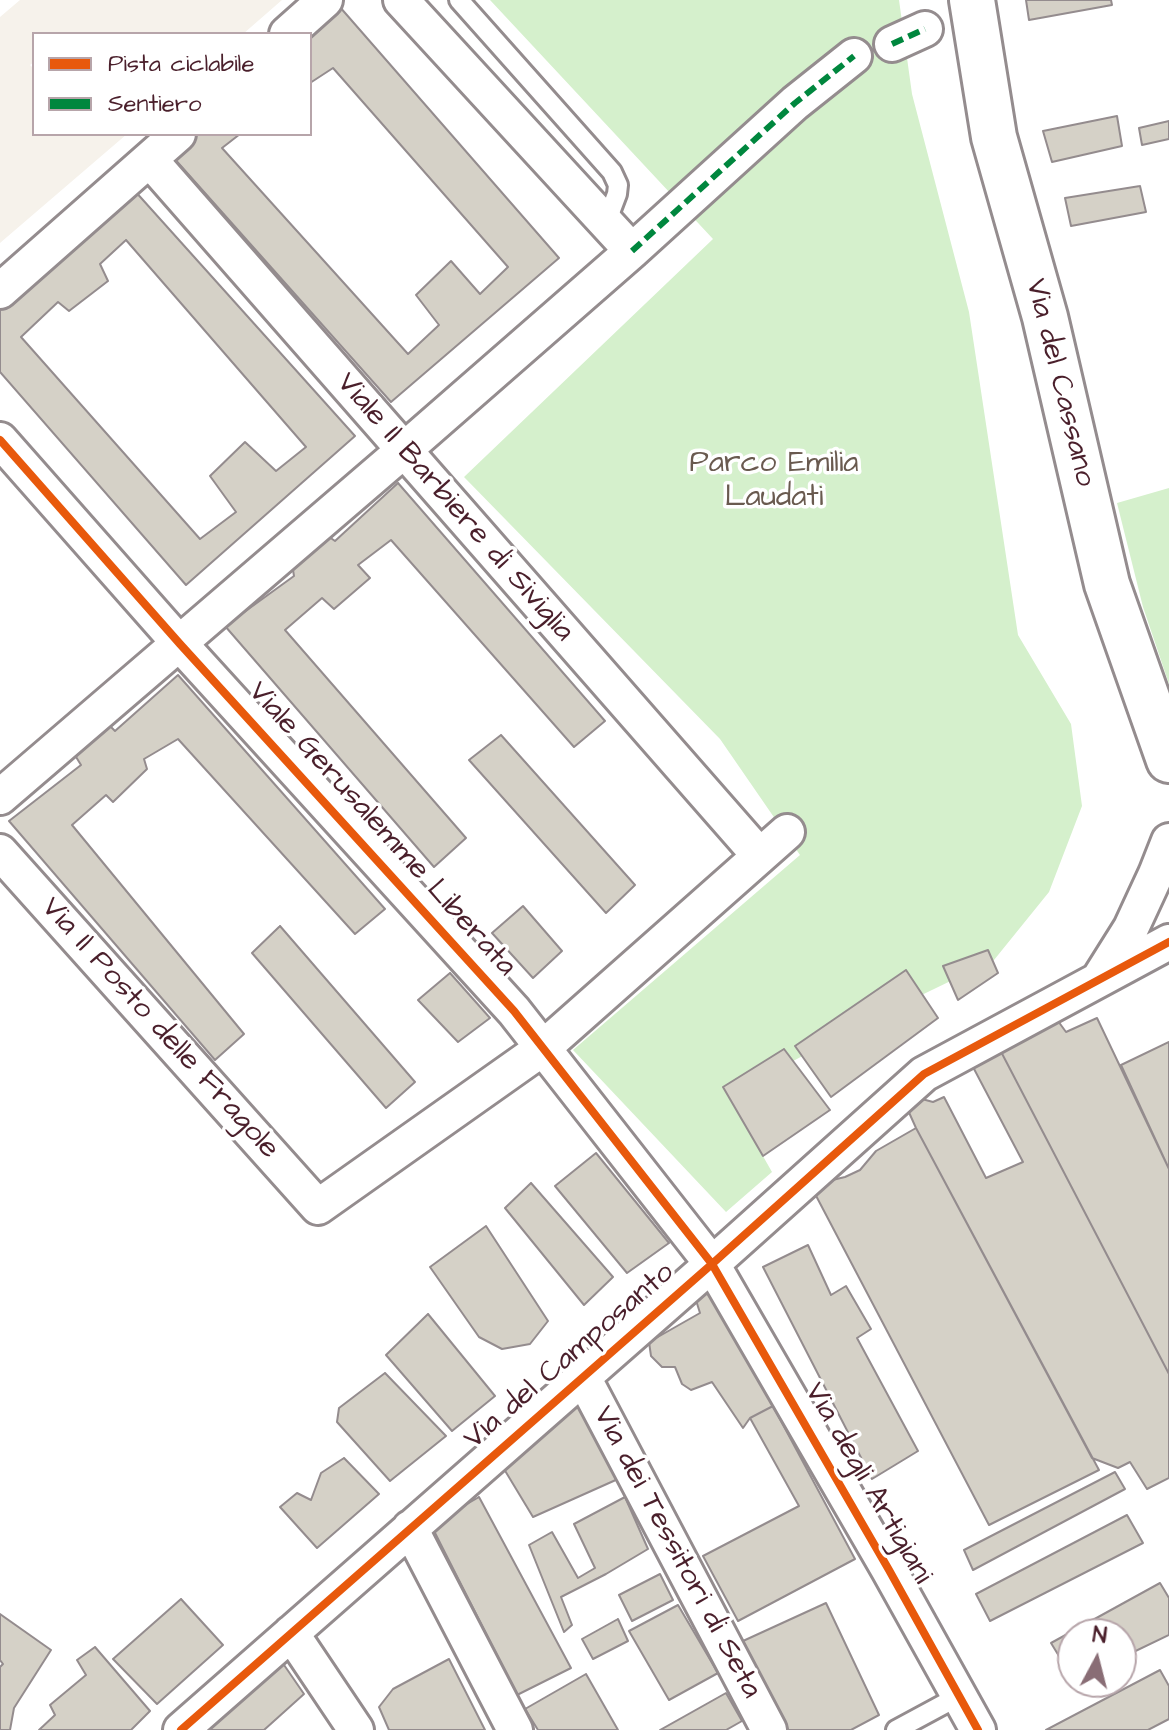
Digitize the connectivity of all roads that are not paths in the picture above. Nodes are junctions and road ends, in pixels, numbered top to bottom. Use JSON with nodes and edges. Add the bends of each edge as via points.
{"nodes":[{"id":1,"x":325,"y":0,"type":"edge"},
{"id":2,"x":401,"y":0,"type":"edge"},
{"id":3,"x":459,"y":0,"type":"edge"},
{"id":4,"x":972,"y":0,"type":"edge"},
{"id":5,"x":925,"y":29,"type":"dead end"},
{"id":6,"x":289,"y":32,"type":"edge"},
{"id":7,"x":892,"y":44,"type":"dead end"},
{"id":8,"x":854,"y":56,"type":"dead end"},
{"id":9,"x":176,"y":136,"type":"edge"},
{"id":10,"x":150,"y":160,"type":"junction"},
{"id":11,"x":606,"y":223,"type":"junction"},
{"id":12,"x":632,"y":251,"type":"junction"},
{"id":13,"x":0,"y":291,"type":"edge"},
{"id":14,"x":0,"y":440,"type":"edge"},
{"id":15,"x":403,"y":451,"type":"junction"},
{"id":16,"x":180,"y":644,"type":"junction"},
{"id":17,"x":1169,"y":760,"type":"edge"},
{"id":18,"x":0,"y":797,"type":"edge"},
{"id":19,"x":787,"y":832,"type":"dead end"},
{"id":20,"x":1169,"y":841,"type":"edge"},
{"id":21,"x":0,"y":852,"type":"edge"},
{"id":22,"x":759,"y":855,"type":"junction"},
{"id":23,"x":1169,"y":942,"type":"edge"},
{"id":24,"x":1098,"y":980,"type":"junction"},
{"id":25,"x":543,"y":1048,"type":"junction"},
{"id":26,"x":712,"y":1264,"type":"junction"},
{"id":27,"x":583,"y":1377,"type":"junction"},
{"id":28,"x":410,"y":1528,"type":"junction"},
{"id":29,"x":291,"y":1633,"type":"junction"},
{"id":30,"x":959,"y":1696,"type":"junction"},
{"id":31,"x":181,"y":1730,"type":"edge"},
{"id":32,"x":356,"y":1730,"type":"edge"},
{"id":33,"x":515,"y":1730,"type":"edge"},
{"id":34,"x":769,"y":1730,"type":"edge"},
{"id":35,"x":896,"y":1730,"type":"edge"},
{"id":36,"x":978,"y":1730,"type":"edge"}],
"edges":[{"from":1,"to":6,"type":"street"},
{"from":2,"to":11,"type":"street"},
{"from":3,"to":11,"type":"lane","via":[[612,172],[617,194]]},
{"from":4,"to":17,"type":"main road","name":"Via del Cassano","via":[[994,137],[1045,317],[1107,584]]},
{"from":5,"to":7,"type":"street"},
{"from":8,"to":12,"type":"street"},
{"from":9,"to":10,"type":"street"},
{"from":10,"to":13,"type":"street"},
{"from":10,"to":15,"type":"street","name":"Viale Il Barbiere di Siviglia"},
{"from":11,"to":12,"type":"street"},
{"from":12,"to":15,"type":"street"},
{"from":14,"to":16,"type":"street","name":"Viale Gerusalemme Liberata"},
{"from":15,"to":16,"type":"street"},
{"from":15,"to":22,"type":"street","name":"Viale Il Barbiere di Siviglia"},
{"from":16,"to":18,"type":"street"},
{"from":16,"to":25,"type":"street","name":"Viale Gerusalemme Liberata"},
{"from":19,"to":22,"type":"street"},
{"from":20,"to":24,"type":"street","via":[[1131,928]]},
{"from":21,"to":25,"type":"street","name":"Via Il Posto delle Fragole","via":[[318,1207]]},
{"from":22,"to":25,"type":"street"},
{"from":23,"to":24,"type":"street","name":"Via del Camposanto"},
{"from":24,"to":26,"type":"street","name":"Via del Camposanto","via":[[924,1074]]},
{"from":25,"to":26,"type":"street","name":"Viale Gerusalemme Liberata"},
{"from":26,"to":27,"type":"street","name":"Via del Camposanto"},
{"from":26,"to":30,"type":"street","name":"Via degli Artigiani"},
{"from":27,"to":28,"type":"street","name":"Via del Camposanto"},
{"from":27,"to":34,"type":"street","name":"Via dei Tessitori di Seta"},
{"from":28,"to":29,"type":"street","name":"Via del Camposanto"},
{"from":28,"to":33,"type":"street"},
{"from":29,"to":31,"type":"street","name":"Via del Camposanto"},
{"from":29,"to":32,"type":"street"},
{"from":30,"to":35,"type":"lane"},
{"from":30,"to":36,"type":"street","name":"Via degli Artigiani"}]}
